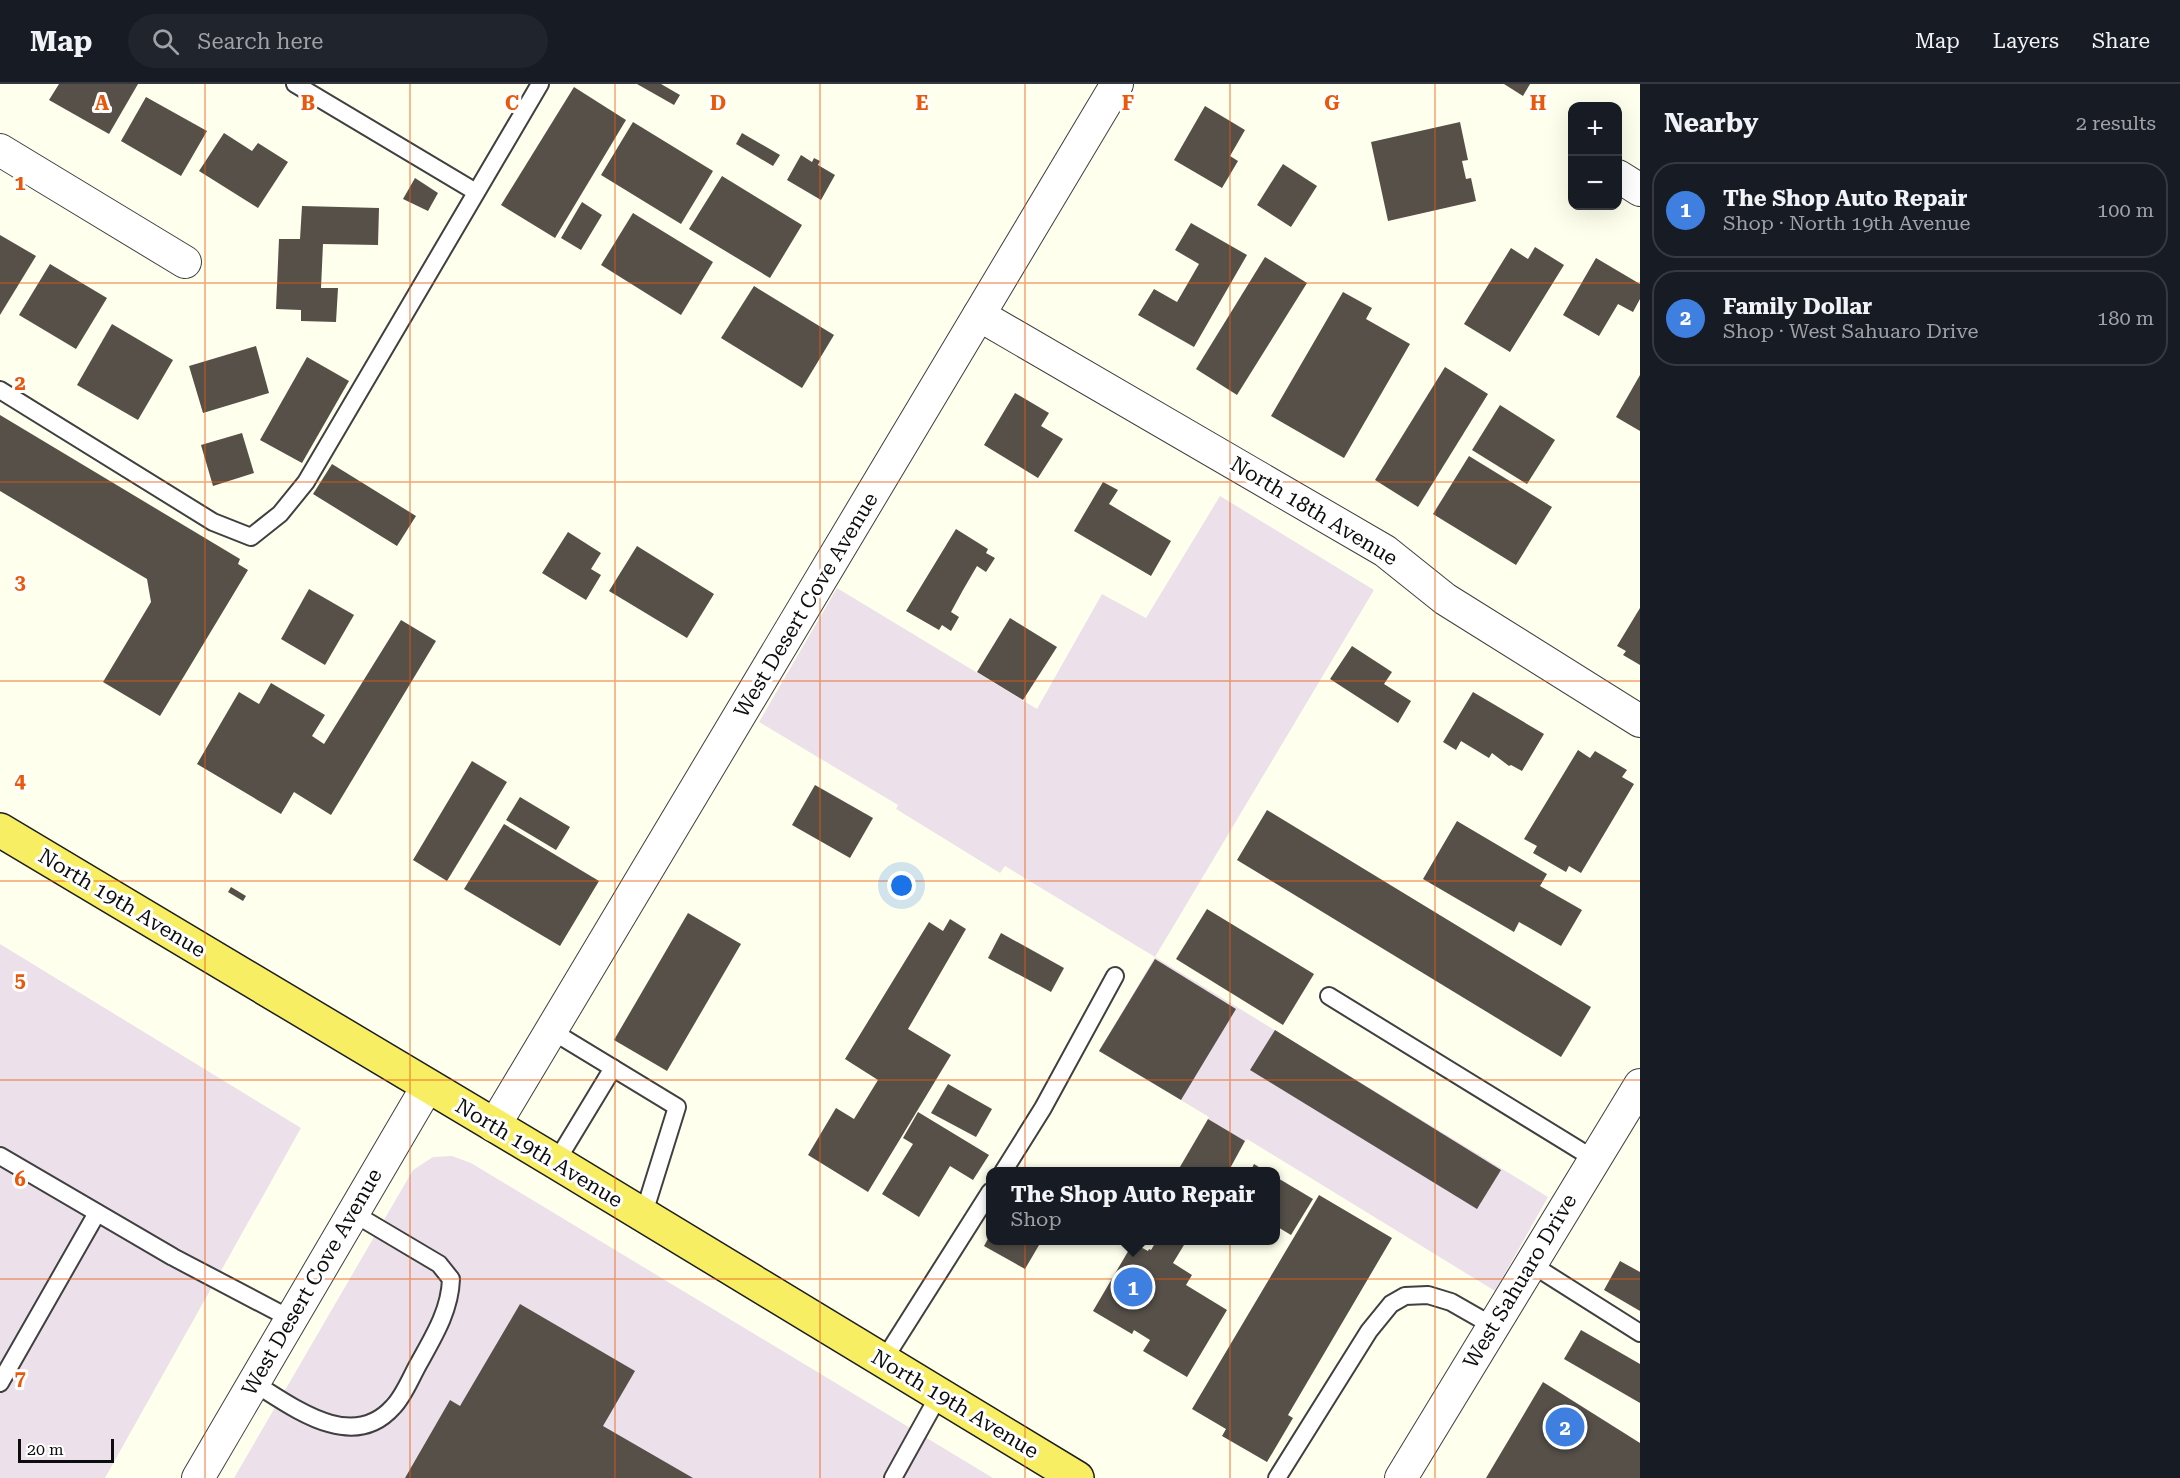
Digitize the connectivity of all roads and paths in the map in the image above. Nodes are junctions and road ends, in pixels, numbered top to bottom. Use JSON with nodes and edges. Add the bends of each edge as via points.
{"nodes":[{"id":1,"x":295,"y":84,"type":"edge"},
{"id":2,"x":540,"y":84,"type":"edge"},
{"id":3,"x":1117,"y":84,"type":"edge"},
{"id":4,"x":0,"y":150,"type":"edge"},
{"id":5,"x":1622,"y":179,"type":"edge"},
{"id":6,"x":1640,"y":190,"type":"edge"},
{"id":7,"x":476,"y":192,"type":"junction"},
{"id":8,"x":185,"y":262,"type":"dead end"},
{"id":9,"x":979,"y":315,"type":"junction"},
{"id":10,"x":0,"y":390,"type":"edge"},
{"id":11,"x":1640,"y":721,"type":"edge"},
{"id":12,"x":0,"y":830,"type":"edge"},
{"id":13,"x":1115,"y":976,"type":"dead end"},
{"id":14,"x":1329,"y":996,"type":"dead end"},
{"id":15,"x":552,"y":1031,"type":"junction"},
{"id":16,"x":613,"y":1068,"type":"junction"},
{"id":17,"x":427,"y":1087,"type":"junction"},
{"id":18,"x":1635,"y":1104,"type":"edge"},
{"id":19,"x":494,"y":1126,"type":"junction"},
{"id":20,"x":0,"y":1156,"type":"edge"},
{"id":21,"x":1594,"y":1159,"type":"junction"},
{"id":22,"x":556,"y":1162,"type":"junction"},
{"id":23,"x":1006,"y":1167,"type":"edge"},
{"id":24,"x":986,"y":1198,"type":"edge"},
{"id":25,"x":97,"y":1213,"type":"junction"},
{"id":26,"x":353,"y":1213,"type":"junction"},
{"id":27,"x":643,"y":1216,"type":"junction"},
{"id":28,"x":1531,"y":1264,"type":"junction"},
{"id":29,"x":291,"y":1319,"type":"junction"},
{"id":30,"x":1493,"y":1326,"type":"junction"},
{"id":31,"x":1640,"y":1333,"type":"edge"},
{"id":32,"x":883,"y":1361,"type":"junction"},
{"id":33,"x":0,"y":1383,"type":"edge"},
{"id":34,"x":254,"y":1383,"type":"junction"},
{"id":35,"x":939,"y":1395,"type":"junction"},
{"id":36,"x":198,"y":1478,"type":"edge"},
{"id":37,"x":893,"y":1478,"type":"edge"},
{"id":38,"x":1077,"y":1478,"type":"edge"},
{"id":39,"x":1277,"y":1478,"type":"edge"},
{"id":40,"x":1401,"y":1478,"type":"edge"}],
"edges":[{"from":1,"to":7,"type":"lane"},
{"from":2,"to":7,"type":"lane"},
{"from":3,"to":9,"type":"street","name":"West Desert Cove Avenue"},
{"from":4,"to":8,"type":"street"},
{"from":5,"to":6,"type":"street"},
{"from":7,"to":10,"type":"lane","via":[[306,482],[280,514],[251,537],[213,522]]},
{"from":9,"to":11,"type":"street","name":"North 18th Avenue","via":[[1385,551],[1445,599]]},
{"from":9,"to":15,"type":"street","name":"West Desert Cove Avenue"},
{"from":12,"to":17,"type":"main road","name":"North 19th Avenue"},
{"from":13,"to":23,"type":"lane"},
{"from":14,"to":21,"type":"lane"},
{"from":15,"to":16,"type":"lane"},
{"from":15,"to":19,"type":"street","name":"West Desert Cove Avenue"},
{"from":16,"to":22,"type":"lane"},
{"from":16,"to":27,"type":"lane","via":[[676,1107]]},
{"from":17,"to":19,"type":"main road","name":"North 19th Avenue"},
{"from":17,"to":26,"type":"street","name":"West Desert Cove Avenue"},
{"from":18,"to":21,"type":"street","name":"West Sahuaro Drive"},
{"from":19,"to":22,"type":"main road","name":"North 19th Avenue"},
{"from":20,"to":25,"type":"lane"},
{"from":21,"to":28,"type":"street","name":"West Sahuaro Drive"},
{"from":22,"to":27,"type":"main road","name":"North 19th Avenue"},
{"from":24,"to":32,"type":"lane"},
{"from":25,"to":29,"type":"lane"},
{"from":25,"to":33,"type":"lane"},
{"from":26,"to":29,"type":"street","name":"West Desert Cove Avenue"},
{"from":26,"to":34,"type":"lane","via":[[439,1264],[451,1279],[440,1326],[394,1407],[375,1421],[353,1427],[328,1425]]},
{"from":27,"to":32,"type":"main road","name":"North 19th Avenue"},
{"from":28,"to":30,"type":"street","name":"West Sahuaro Drive"},
{"from":28,"to":31,"type":"lane"},
{"from":29,"to":34,"type":"street","name":"West Desert Cove Avenue"},
{"from":30,"to":39,"type":"lane","via":[[1451,1302],[1428,1295],[1406,1296],[1391,1304],[1369,1331]]},
{"from":30,"to":40,"type":"street","name":"West Sahuaro Drive"},
{"from":32,"to":35,"type":"main road","name":"North 19th Avenue"},
{"from":34,"to":36,"type":"street","name":"West Desert Cove Avenue"},
{"from":35,"to":37,"type":"lane"},
{"from":35,"to":38,"type":"main road","name":"North 19th Avenue"}]}
